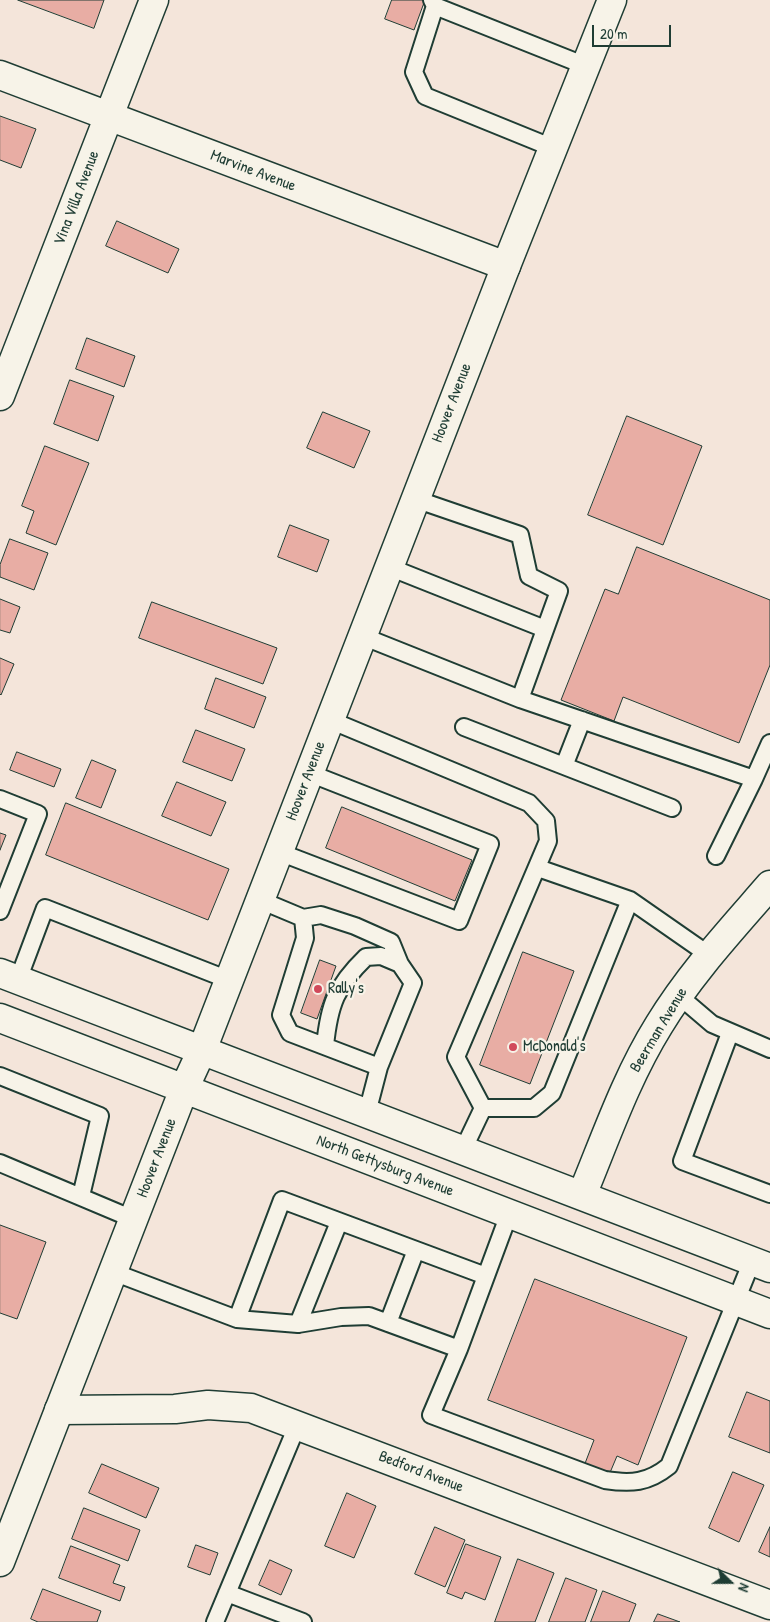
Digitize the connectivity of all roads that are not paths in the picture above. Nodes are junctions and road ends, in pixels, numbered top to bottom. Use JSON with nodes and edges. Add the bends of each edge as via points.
{"nodes":[{"id":1,"x":154,"y":0,"type":"edge"},
{"id":2,"x":612,"y":0,"type":"edge"},
{"id":3,"x":433,"y":3,"type":"edge"},
{"id":4,"x":586,"y":66,"type":"junction"},
{"id":5,"x":0,"y":75,"type":"edge"},
{"id":6,"x":109,"y":117,"type":"junction"},
{"id":7,"x":553,"y":148,"type":"junction"},
{"id":8,"x":506,"y":266,"type":"junction"},
{"id":9,"x":0,"y":396,"type":"edge"},
{"id":10,"x":415,"y":499,"type":"junction"},
{"id":11,"x":389,"y":567,"type":"junction"},
{"id":12,"x":545,"y":629,"type":"junction"},
{"id":13,"x":362,"y":636,"type":"junction"},
{"id":14,"x":520,"y":699,"type":"junction"},
{"id":15,"x":330,"y":720,"type":"junction"},
{"id":16,"x":582,"y":720,"type":"junction"},
{"id":17,"x":464,"y":728,"type":"dead end"},
{"id":18,"x":770,"y":743,"type":"edge"},
{"id":19,"x":564,"y":766,"type":"junction"},
{"id":20,"x":309,"y":774,"type":"junction"},
{"id":21,"x":754,"y":780,"type":"junction"},
{"id":22,"x":0,"y":799,"type":"edge"},
{"id":23,"x":672,"y":808,"type":"dead end"},
{"id":24,"x":279,"y":852,"type":"junction"},
{"id":25,"x":716,"y":856,"type":"dead end"},
{"id":26,"x":538,"y":868,"type":"junction"},
{"id":27,"x":770,"y":885,"type":"edge"},
{"id":28,"x":260,"y":900,"type":"junction"},
{"id":29,"x":630,"y":900,"type":"junction"},
{"id":30,"x":0,"y":910,"type":"edge"},
{"id":31,"x":302,"y":918,"type":"junction"},
{"id":32,"x":709,"y":955,"type":"junction"},
{"id":33,"x":400,"y":964,"type":"junction"},
{"id":34,"x":9,"y":976,"type":"edge"},
{"id":35,"x":229,"y":980,"type":"junction"},
{"id":36,"x":678,"y":995,"type":"junction"},
{"id":37,"x":0,"y":1018,"type":"edge"},
{"id":38,"x":730,"y":1033,"type":"junction"},
{"id":39,"x":325,"y":1046,"type":"junction"},
{"id":40,"x":770,"y":1049,"type":"edge"},
{"id":41,"x":202,"y":1050,"type":"junction"},
{"id":42,"x":380,"y":1067,"type":"junction"},
{"id":43,"x":0,"y":1076,"type":"edge"},
{"id":44,"x":184,"y":1089,"type":"junction"},
{"id":45,"x":483,"y":1108,"type":"junction"},
{"id":46,"x":366,"y":1113,"type":"junction"},
{"id":47,"x":463,"y":1150,"type":"junction"},
{"id":48,"x":0,"y":1163,"type":"edge"},
{"id":49,"x":770,"y":1194,"type":"edge"},
{"id":50,"x":582,"y":1195,"type":"junction"},
{"id":51,"x":81,"y":1196,"type":"junction"},
{"id":52,"x":509,"y":1214,"type":"junction"},
{"id":53,"x":133,"y":1219,"type":"junction"},
{"id":54,"x":339,"y":1222,"type":"junction"},
{"id":55,"x":416,"y":1250,"type":"junction"},
{"id":56,"x":761,"y":1264,"type":"edge"},
{"id":57,"x":113,"y":1272,"type":"junction"},
{"id":58,"x":486,"y":1276,"type":"junction"},
{"id":59,"x":735,"y":1301,"type":"junction"},
{"id":60,"x":770,"y":1314,"type":"edge"},
{"id":61,"x":237,"y":1319,"type":"junction"},
{"id":62,"x":388,"y":1323,"type":"junction"},
{"id":63,"x":298,"y":1324,"type":"junction"},
{"id":64,"x":458,"y":1349,"type":"junction"},
{"id":65,"x":59,"y":1410,"type":"junction"},
{"id":66,"x":298,"y":1426,"type":"junction"},
{"id":67,"x":0,"y":1562,"type":"edge"},
{"id":68,"x":227,"y":1593,"type":"junction"},
{"id":69,"x":770,"y":1605,"type":"edge"},
{"id":70,"x":215,"y":1622,"type":"edge"},
{"id":71,"x":303,"y":1622,"type":"edge"}],
"edges":[{"from":1,"to":6,"type":"street","name":"Vina Villa Avenue"},
{"from":2,"to":4,"type":"street","name":"Hoover Avenue"},
{"from":3,"to":4,"type":"lane"},
{"from":3,"to":7,"type":"lane","via":[[414,72],[425,96]]},
{"from":4,"to":7,"type":"street","name":"Hoover Avenue"},
{"from":5,"to":6,"type":"street","name":"Marvine Avenue"},
{"from":6,"to":8,"type":"street","name":"Marvine Avenue"},
{"from":6,"to":9,"type":"street","name":"Vina Villa Avenue"},
{"from":7,"to":8,"type":"street","name":"Hoover Avenue"},
{"from":8,"to":10,"type":"street","name":"Hoover Avenue"},
{"from":10,"to":11,"type":"street","name":"Hoover Avenue"},
{"from":10,"to":12,"type":"lane","via":[[520,535],[529,576],[559,590]]},
{"from":11,"to":12,"type":"lane"},
{"from":11,"to":13,"type":"street","name":"Hoover Avenue"},
{"from":12,"to":14,"type":"lane"},
{"from":13,"to":14,"type":"lane"},
{"from":13,"to":15,"type":"street","name":"Hoover Avenue"},
{"from":14,"to":16,"type":"lane"},
{"from":15,"to":20,"type":"street","name":"Hoover Avenue"},
{"from":15,"to":26,"type":"lane","via":[[530,803],[546,821],[548,840]]},
{"from":16,"to":19,"type":"lane"},
{"from":16,"to":21,"type":"lane"},
{"from":17,"to":19,"type":"lane"},
{"from":18,"to":21,"type":"lane"},
{"from":19,"to":23,"type":"lane"},
{"from":20,"to":24,"type":"street","name":"Hoover Avenue"},
{"from":20,"to":24,"type":"lane","via":[[490,844],[459,921]]},
{"from":21,"to":25,"type":"lane"},
{"from":22,"to":30,"type":"lane","via":[[38,814]]},
{"from":24,"to":28,"type":"street","name":"Hoover Avenue"},
{"from":26,"to":29,"type":"lane"},
{"from":26,"to":45,"type":"lane","via":[[456,1057]]},
{"from":27,"to":32,"type":"street","name":"Beerman Avenue"},
{"from":28,"to":31,"type":"lane"},
{"from":28,"to":35,"type":"street","name":"Hoover Avenue"},
{"from":29,"to":32,"type":"lane"},
{"from":29,"to":45,"type":"lane","via":[[552,1093],[534,1108]]},
{"from":31,"to":33,"type":"lane","via":[[321,915],[391,942]]},
{"from":31,"to":39,"type":"lane","via":[[305,938],[281,1015],[290,1033]]},
{"from":32,"to":36,"type":"street","name":"Beerman Avenue"},
{"from":33,"to":39,"type":"lane","via":[[381,956],[366,957],[353,969],[338,988],[328,1018]]},
{"from":33,"to":42,"type":"lane","via":[[413,983]]},
{"from":34,"to":35,"type":"lane","via":[[45,908]]},
{"from":34,"to":41,"type":"street"},
{"from":35,"to":41,"type":"street","name":"Hoover Avenue"},
{"from":36,"to":38,"type":"lane","via":[[712,1024]]},
{"from":36,"to":50,"type":"street","name":"Beerman Avenue","via":[[630,1078]]},
{"from":37,"to":44,"type":"street","name":"North Gettysburg Avenue"},
{"from":38,"to":40,"type":"lane"},
{"from":38,"to":49,"type":"lane","via":[[682,1161]]},
{"from":39,"to":42,"type":"lane"},
{"from":41,"to":44,"type":"street","name":"Hoover Avenue"},
{"from":41,"to":46,"type":"street"},
{"from":42,"to":46,"type":"lane"},
{"from":43,"to":51,"type":"lane","via":[[100,1116]]},
{"from":44,"to":52,"type":"street","name":"North Gettysburg Avenue"},
{"from":44,"to":53,"type":"street","name":"Hoover Avenue"},
{"from":45,"to":47,"type":"lane"},
{"from":46,"to":47,"type":"street"},
{"from":47,"to":50,"type":"street"},
{"from":48,"to":51,"type":"lane"},
{"from":50,"to":56,"type":"street"},
{"from":51,"to":53,"type":"lane"},
{"from":52,"to":58,"type":"lane"},
{"from":52,"to":59,"type":"street","name":"North Gettysburg Avenue"},
{"from":53,"to":57,"type":"street","name":"Hoover Avenue"},
{"from":54,"to":55,"type":"lane"},
{"from":54,"to":61,"type":"lane","via":[[282,1200]]},
{"from":54,"to":63,"type":"lane"},
{"from":55,"to":58,"type":"lane"},
{"from":55,"to":62,"type":"lane"},
{"from":56,"to":59,"type":"lane"},
{"from":57,"to":61,"type":"lane"},
{"from":57,"to":65,"type":"street","name":"Hoover Avenue"},
{"from":58,"to":64,"type":"lane"},
{"from":59,"to":60,"type":"street","name":"North Gettysburg Avenue"},
{"from":59,"to":64,"type":"lane","via":[[669,1466],[646,1480],[626,1484],[605,1480],[431,1414]]},
{"from":61,"to":63,"type":"lane"},
{"from":62,"to":63,"type":"lane","via":[[369,1316]]},
{"from":62,"to":64,"type":"lane"},
{"from":65,"to":66,"type":"street","name":"Bedford Avenue","via":[[230,1405],[251,1408]]},
{"from":65,"to":67,"type":"street","name":"Hoover Avenue"},
{"from":66,"to":68,"type":"lane"},
{"from":66,"to":69,"type":"street","name":"Bedford Avenue"},
{"from":68,"to":70,"type":"lane"},
{"from":68,"to":71,"type":"lane"}]}
